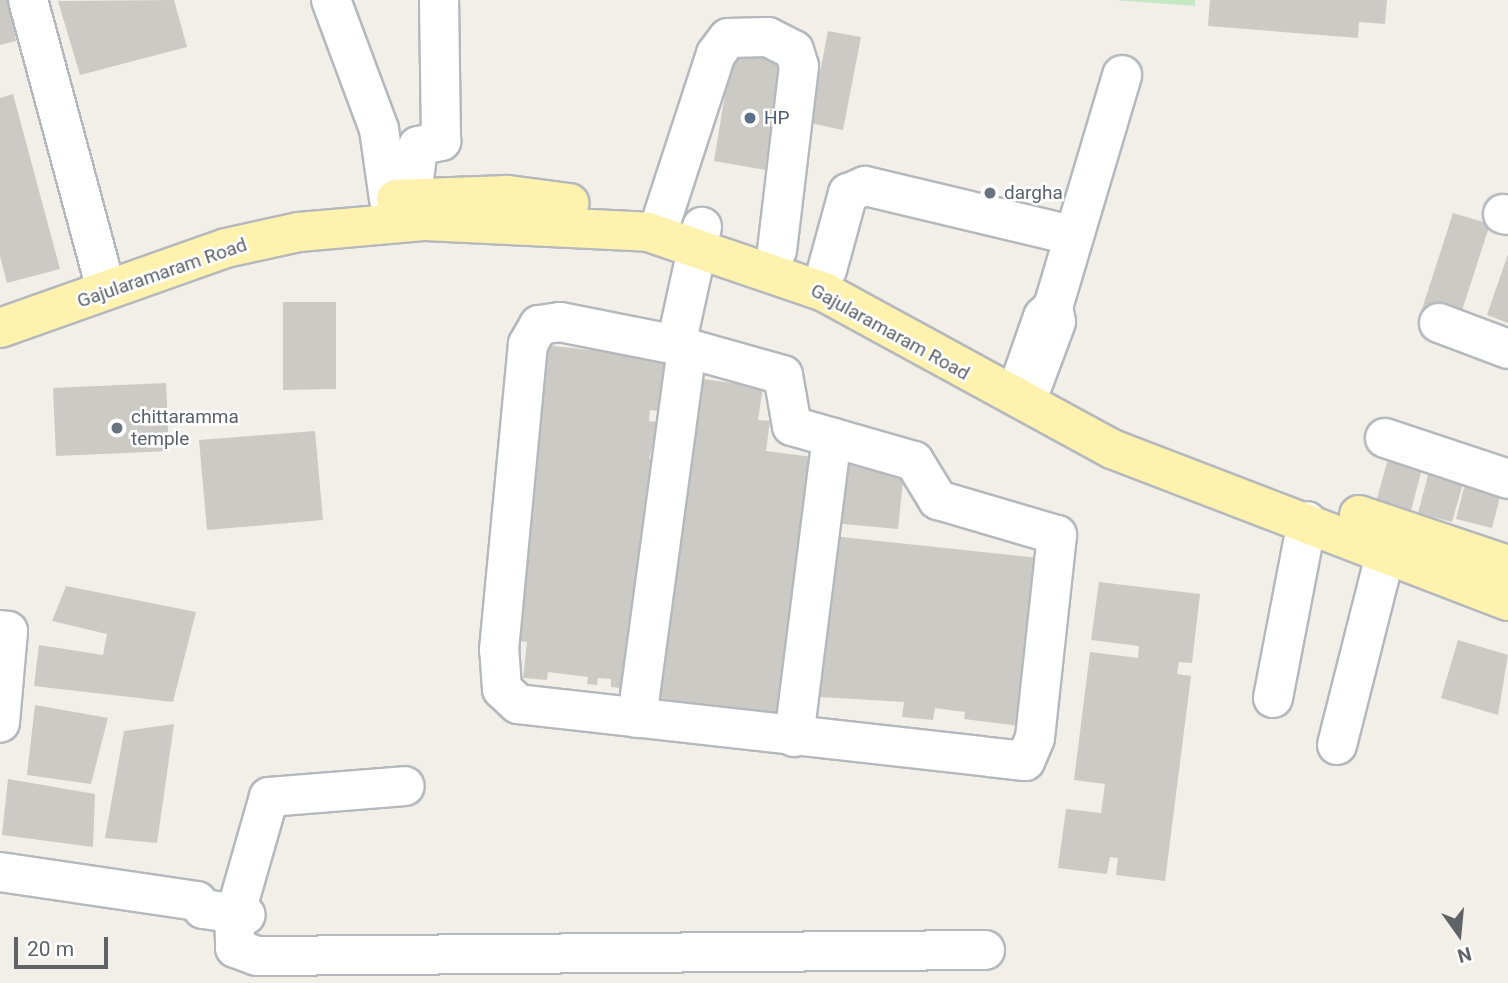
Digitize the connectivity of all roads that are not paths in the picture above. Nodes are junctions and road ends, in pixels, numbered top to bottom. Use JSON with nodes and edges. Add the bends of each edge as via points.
{"nodes":[{"id":1,"x":28,"y":0,"type":"edge"},
{"id":2,"x":331,"y":0,"type":"edge"},
{"id":3,"x":439,"y":0,"type":"edge"},
{"id":4,"x":1122,"y":75,"type":"dead end"},
{"id":5,"x":401,"y":155,"type":"junction"},
{"id":6,"x":400,"y":198,"type":"junction"},
{"id":7,"x":663,"y":216,"type":"junction"},
{"id":8,"x":1071,"y":235,"type":"junction"},
{"id":9,"x":699,"y":236,"type":"junction"},
{"id":10,"x":777,"y":251,"type":"junction"},
{"id":11,"x":827,"y":270,"type":"junction"},
{"id":12,"x":104,"y":278,"type":"junction"},
{"id":13,"x":0,"y":305,"type":"edge"},
{"id":14,"x":1439,"y":323,"type":"dead end"},
{"id":15,"x":0,"y":328,"type":"edge"},
{"id":16,"x":682,"y":346,"type":"junction"},
{"id":17,"x":1508,"y":349,"type":"edge"},
{"id":18,"x":1028,"y":380,"type":"junction"},
{"id":19,"x":832,"y":437,"type":"junction"},
{"id":20,"x":1385,"y":438,"type":"dead end"},
{"id":21,"x":1508,"y":479,"type":"edge"},
{"id":22,"x":1307,"y":521,"type":"junction"},
{"id":23,"x":1386,"y":551,"type":"junction"},
{"id":24,"x":1508,"y":565,"type":"edge"},
{"id":25,"x":1508,"y":601,"type":"edge"},
{"id":26,"x":0,"y":631,"type":"edge"},
{"id":27,"x":1273,"y":698,"type":"dead end"},
{"id":28,"x":638,"y":718,"type":"junction"},
{"id":29,"x":0,"y":723,"type":"edge"},
{"id":30,"x":794,"y":737,"type":"junction"},
{"id":31,"x":1337,"y":746,"type":"dead end"},
{"id":32,"x":405,"y":786,"type":"dead end"},
{"id":33,"x":0,"y":872,"type":"edge"},
{"id":34,"x":243,"y":906,"type":"junction"},
{"id":35,"x":985,"y":950,"type":"dead end"}],
"edges":[{"from":1,"to":12,"type":"street"},
{"from":2,"to":5,"type":"street"},
{"from":3,"to":5,"type":"street","via":[[441,141]]},
{"from":4,"to":8,"type":"street"},
{"from":5,"to":6,"type":"street"},
{"from":6,"to":7,"type":"main road","name":"Gajularamaram Road","via":[[508,195]]},
{"from":6,"to":12,"type":"main road","name":"Gajularamaram Road","via":[[296,208]]},
{"from":7,"to":9,"type":"main road","name":"Gajularamaram Road"},
{"from":7,"to":10,"type":"street","via":[[716,54],[728,38],[768,37],[794,50],[799,66]]},
{"from":8,"to":11,"type":"street","via":[[865,186],[848,193]]},
{"from":8,"to":18,"type":"street","via":[[1053,307],[1043,317]]},
{"from":9,"to":10,"type":"main road","name":"Gajularamaram Road"},
{"from":9,"to":12,"type":"main road","name":"Gajularamaram Road","via":[[413,222],[299,232]]},
{"from":9,"to":16,"type":"street"},
{"from":9,"to":22,"type":"main road","name":"Gajularamaram Road","via":[[824,292],[1112,449]]},
{"from":10,"to":11,"type":"main road","name":"Gajularamaram Road"},
{"from":11,"to":18,"type":"main road","name":"Gajularamaram Road"},
{"from":12,"to":13,"type":"main road","name":"Gajularamaram Road"},
{"from":12,"to":15,"type":"main road","name":"Gajularamaram Road"},
{"from":14,"to":17,"type":"street"},
{"from":16,"to":19,"type":"street","via":[[783,375],[792,426]]},
{"from":16,"to":28,"type":"street"},
{"from":16,"to":28,"type":"street","via":[[560,322],[539,325],[528,344],[499,650],[502,689],[518,704]]},
{"from":18,"to":24,"type":"main road","name":"Gajularamaram Road","via":[[1120,427]]},
{"from":19,"to":30,"type":"street"},
{"from":19,"to":30,"type":"street","via":[[914,461],[938,499],[1057,535],[1035,738],[1025,761],[1003,762]]},
{"from":20,"to":21,"type":"street"},
{"from":22,"to":23,"type":"main road","name":"Gajularamaram Road"},
{"from":22,"to":27,"type":"street"},
{"from":23,"to":25,"type":"main road","name":"Gajularamaram Road"},
{"from":23,"to":31,"type":"street"},
{"from":26,"to":29,"type":"street","via":[[8,631]]},
{"from":28,"to":30,"type":"street"},
{"from":32,"to":34,"type":"street","via":[[269,797]]},
{"from":33,"to":34,"type":"street","via":[[197,901],[205,895]]},
{"from":34,"to":35,"type":"street","via":[[235,948],[257,956]]}]}
